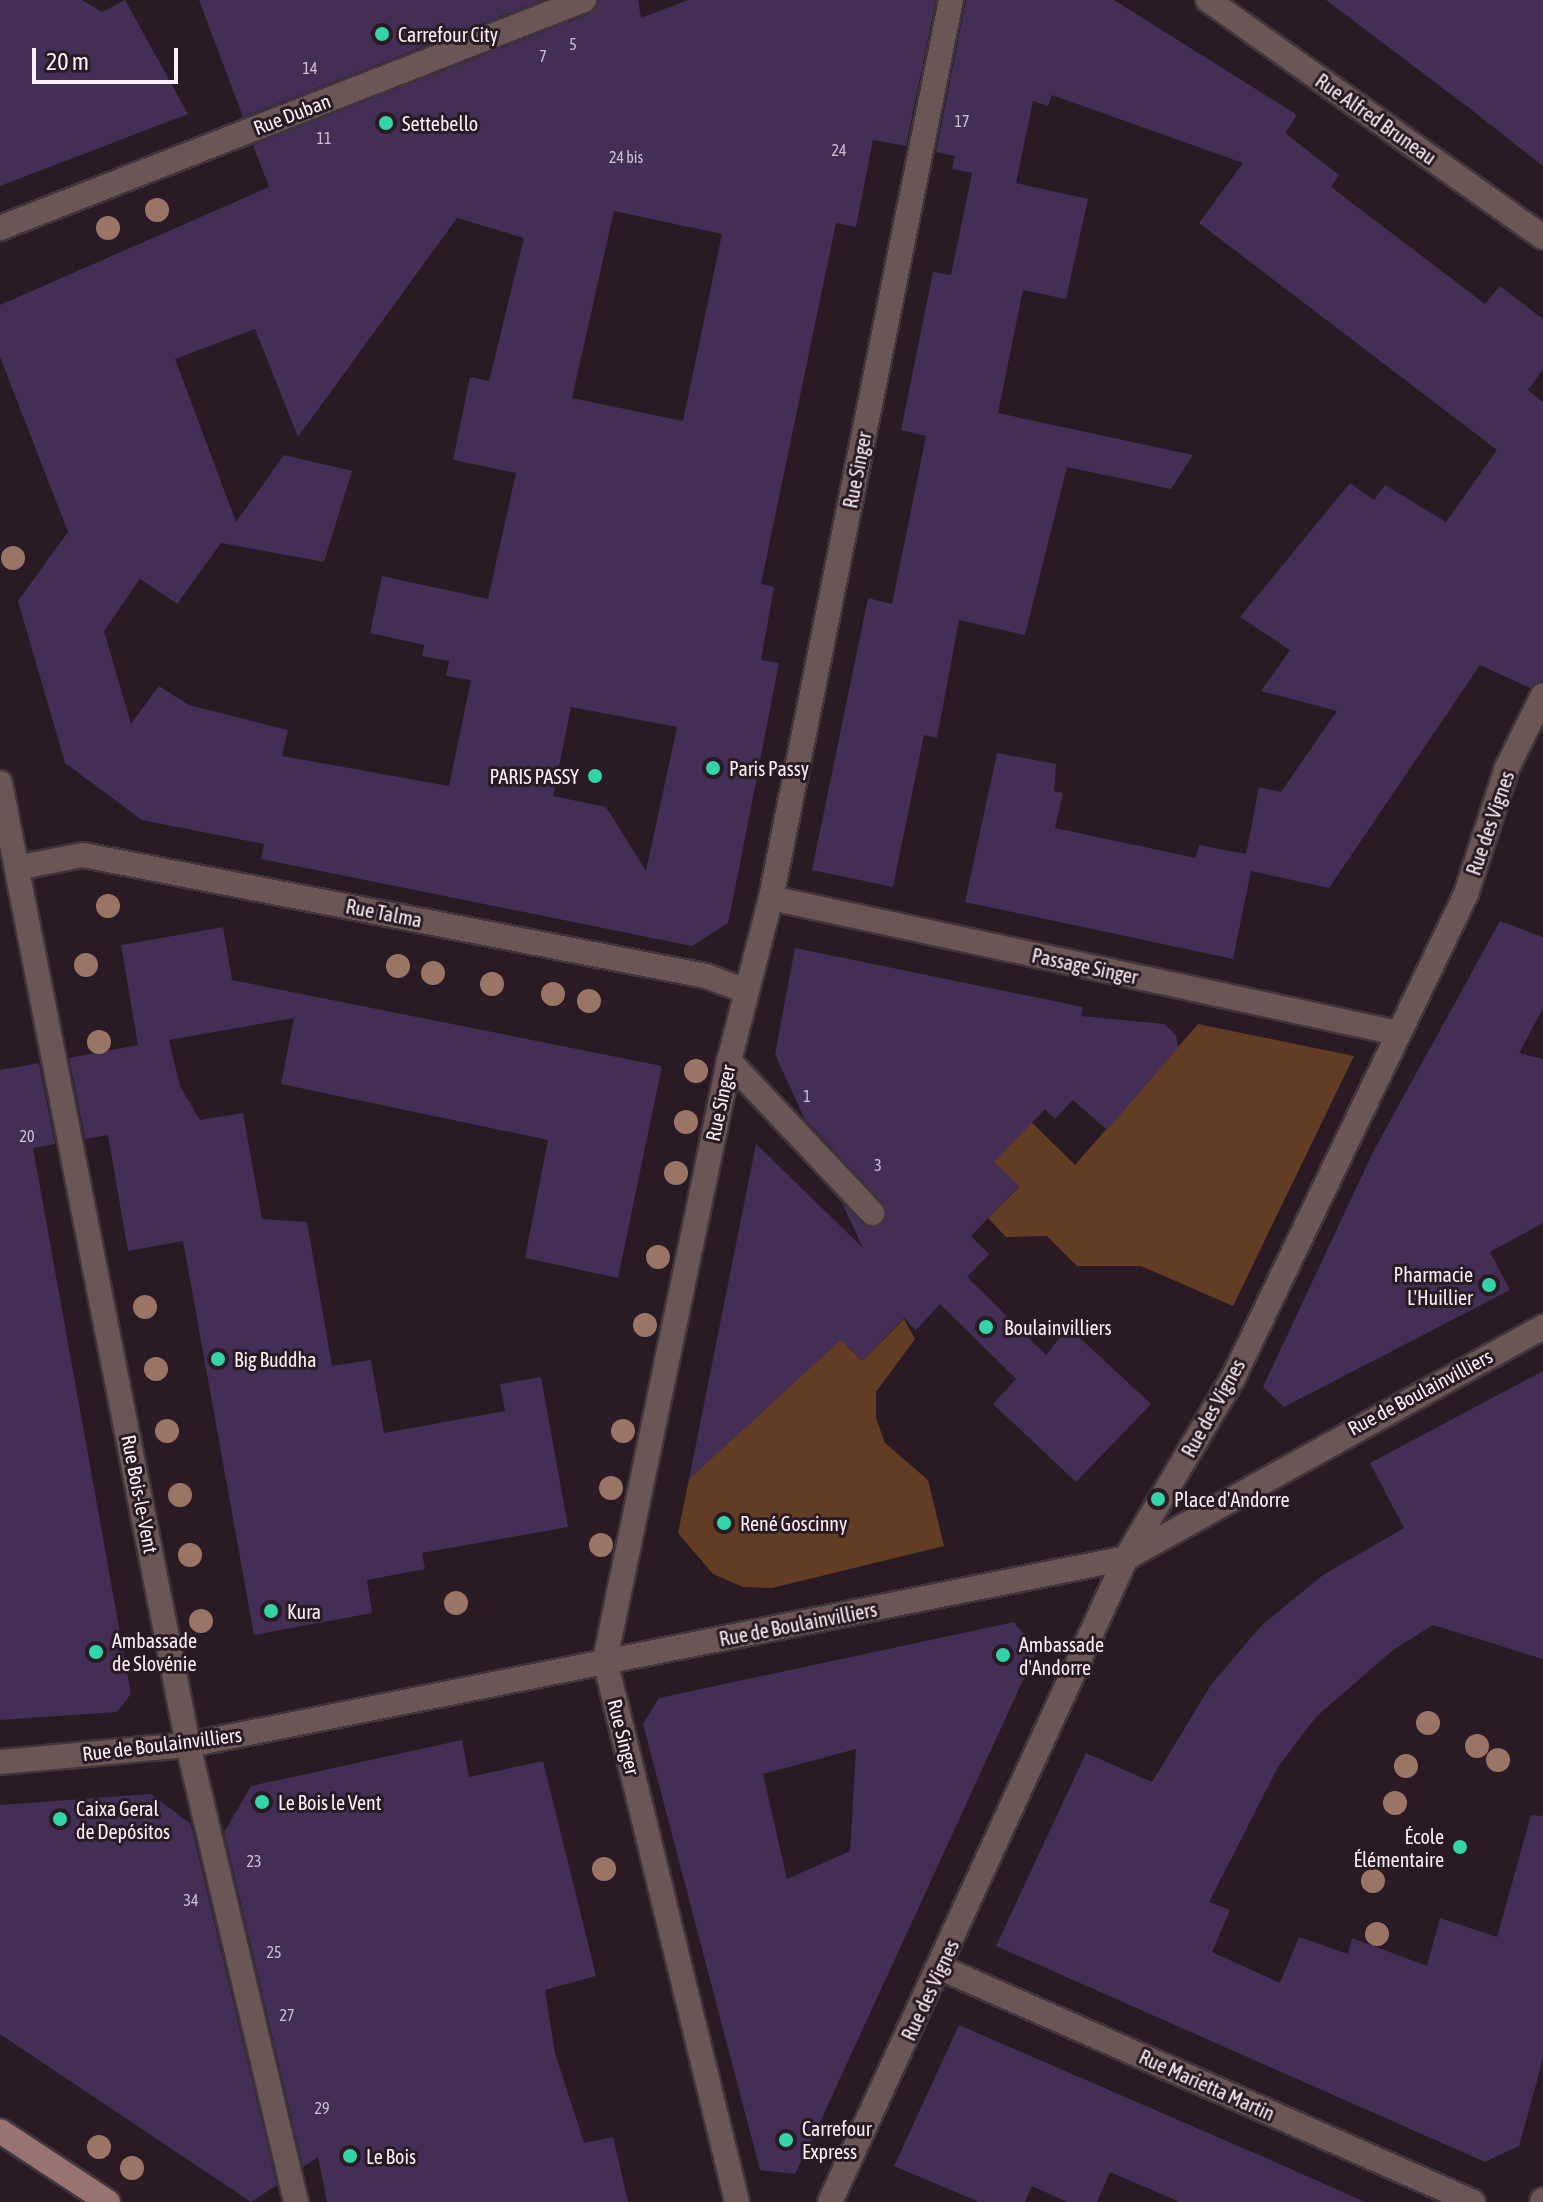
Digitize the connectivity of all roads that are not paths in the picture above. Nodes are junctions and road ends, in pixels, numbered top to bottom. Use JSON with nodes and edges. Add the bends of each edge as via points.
{"nodes":[{"id":1,"x":584,"y":0,"type":"edge"},
{"id":2,"x":951,"y":0,"type":"edge"},
{"id":3,"x":1208,"y":0,"type":"edge"},
{"id":4,"x":0,"y":228,"type":"edge"},
{"id":5,"x":1543,"y":237,"type":"edge"},
{"id":6,"x":1543,"y":695,"type":"edge"},
{"id":7,"x":0,"y":783,"type":"edge"},
{"id":8,"x":21,"y":867,"type":"junction"},
{"id":9,"x":771,"y":898,"type":"junction"},
{"id":10,"x":746,"y":991,"type":"junction"},
{"id":11,"x":1398,"y":1033,"type":"junction"},
{"id":12,"x":729,"y":1061,"type":"junction"},
{"id":13,"x":872,"y":1213,"type":"dead end"},
{"id":14,"x":1543,"y":1327,"type":"edge"},
{"id":15,"x":1126,"y":1558,"type":"junction"},
{"id":16,"x":605,"y":1660,"type":"junction"},
{"id":17,"x":188,"y":1745,"type":"junction"},
{"id":18,"x":0,"y":1762,"type":"edge"},
{"id":19,"x":941,"y":1968,"type":"junction"},
{"id":20,"x":0,"y":2131,"type":"edge"},
{"id":21,"x":108,"y":2202,"type":"edge"},
{"id":22,"x":296,"y":2202,"type":"edge"},
{"id":23,"x":737,"y":2202,"type":"edge"},
{"id":24,"x":830,"y":2202,"type":"edge"},
{"id":25,"x":1473,"y":2202,"type":"edge"}],
"edges":[{"from":1,"to":4,"type":"street","name":"Rue Duban"},
{"from":2,"to":9,"type":"street","name":"Rue Singer"},
{"from":3,"to":5,"type":"street","name":"Rue Alfred Bruneau"},
{"from":6,"to":11,"type":"street","name":"Rue des Vignes","via":[[1507,768],[1466,894]]},
{"from":7,"to":8,"type":"street","name":"Rue Bois-le-Vent"},
{"from":8,"to":10,"type":"street","name":"Rue Talma","via":[[83,855],[706,976]]},
{"from":8,"to":17,"type":"street","name":"Rue Bois-le-Vent"},
{"from":9,"to":10,"type":"street","name":"Rue Singer"},
{"from":9,"to":11,"type":"street","name":"Passage Singer"},
{"from":10,"to":12,"type":"street","name":"Rue Singer"},
{"from":11,"to":15,"type":"street","name":"Rue des Vignes","via":[[1233,1378]]},
{"from":12,"to":13,"type":"street"},
{"from":12,"to":16,"type":"street","name":"Rue Singer"},
{"from":14,"to":15,"type":"street","name":"Rue de Boulainvilliers"},
{"from":15,"to":16,"type":"street","name":"Rue de Boulainvilliers"},
{"from":15,"to":19,"type":"street","name":"Rue des Vignes"},
{"from":16,"to":17,"type":"street","name":"Rue de Boulainvilliers"},
{"from":16,"to":23,"type":"street","name":"Rue Singer"},
{"from":17,"to":18,"type":"street","name":"Rue de Boulainvilliers"},
{"from":17,"to":22,"type":"street","name":"Rue Bois-le-Vent"},
{"from":19,"to":24,"type":"street","name":"Rue des Vignes"},
{"from":19,"to":25,"type":"street","name":"Rue Marietta Martin"},
{"from":20,"to":21,"type":"street"}]}
